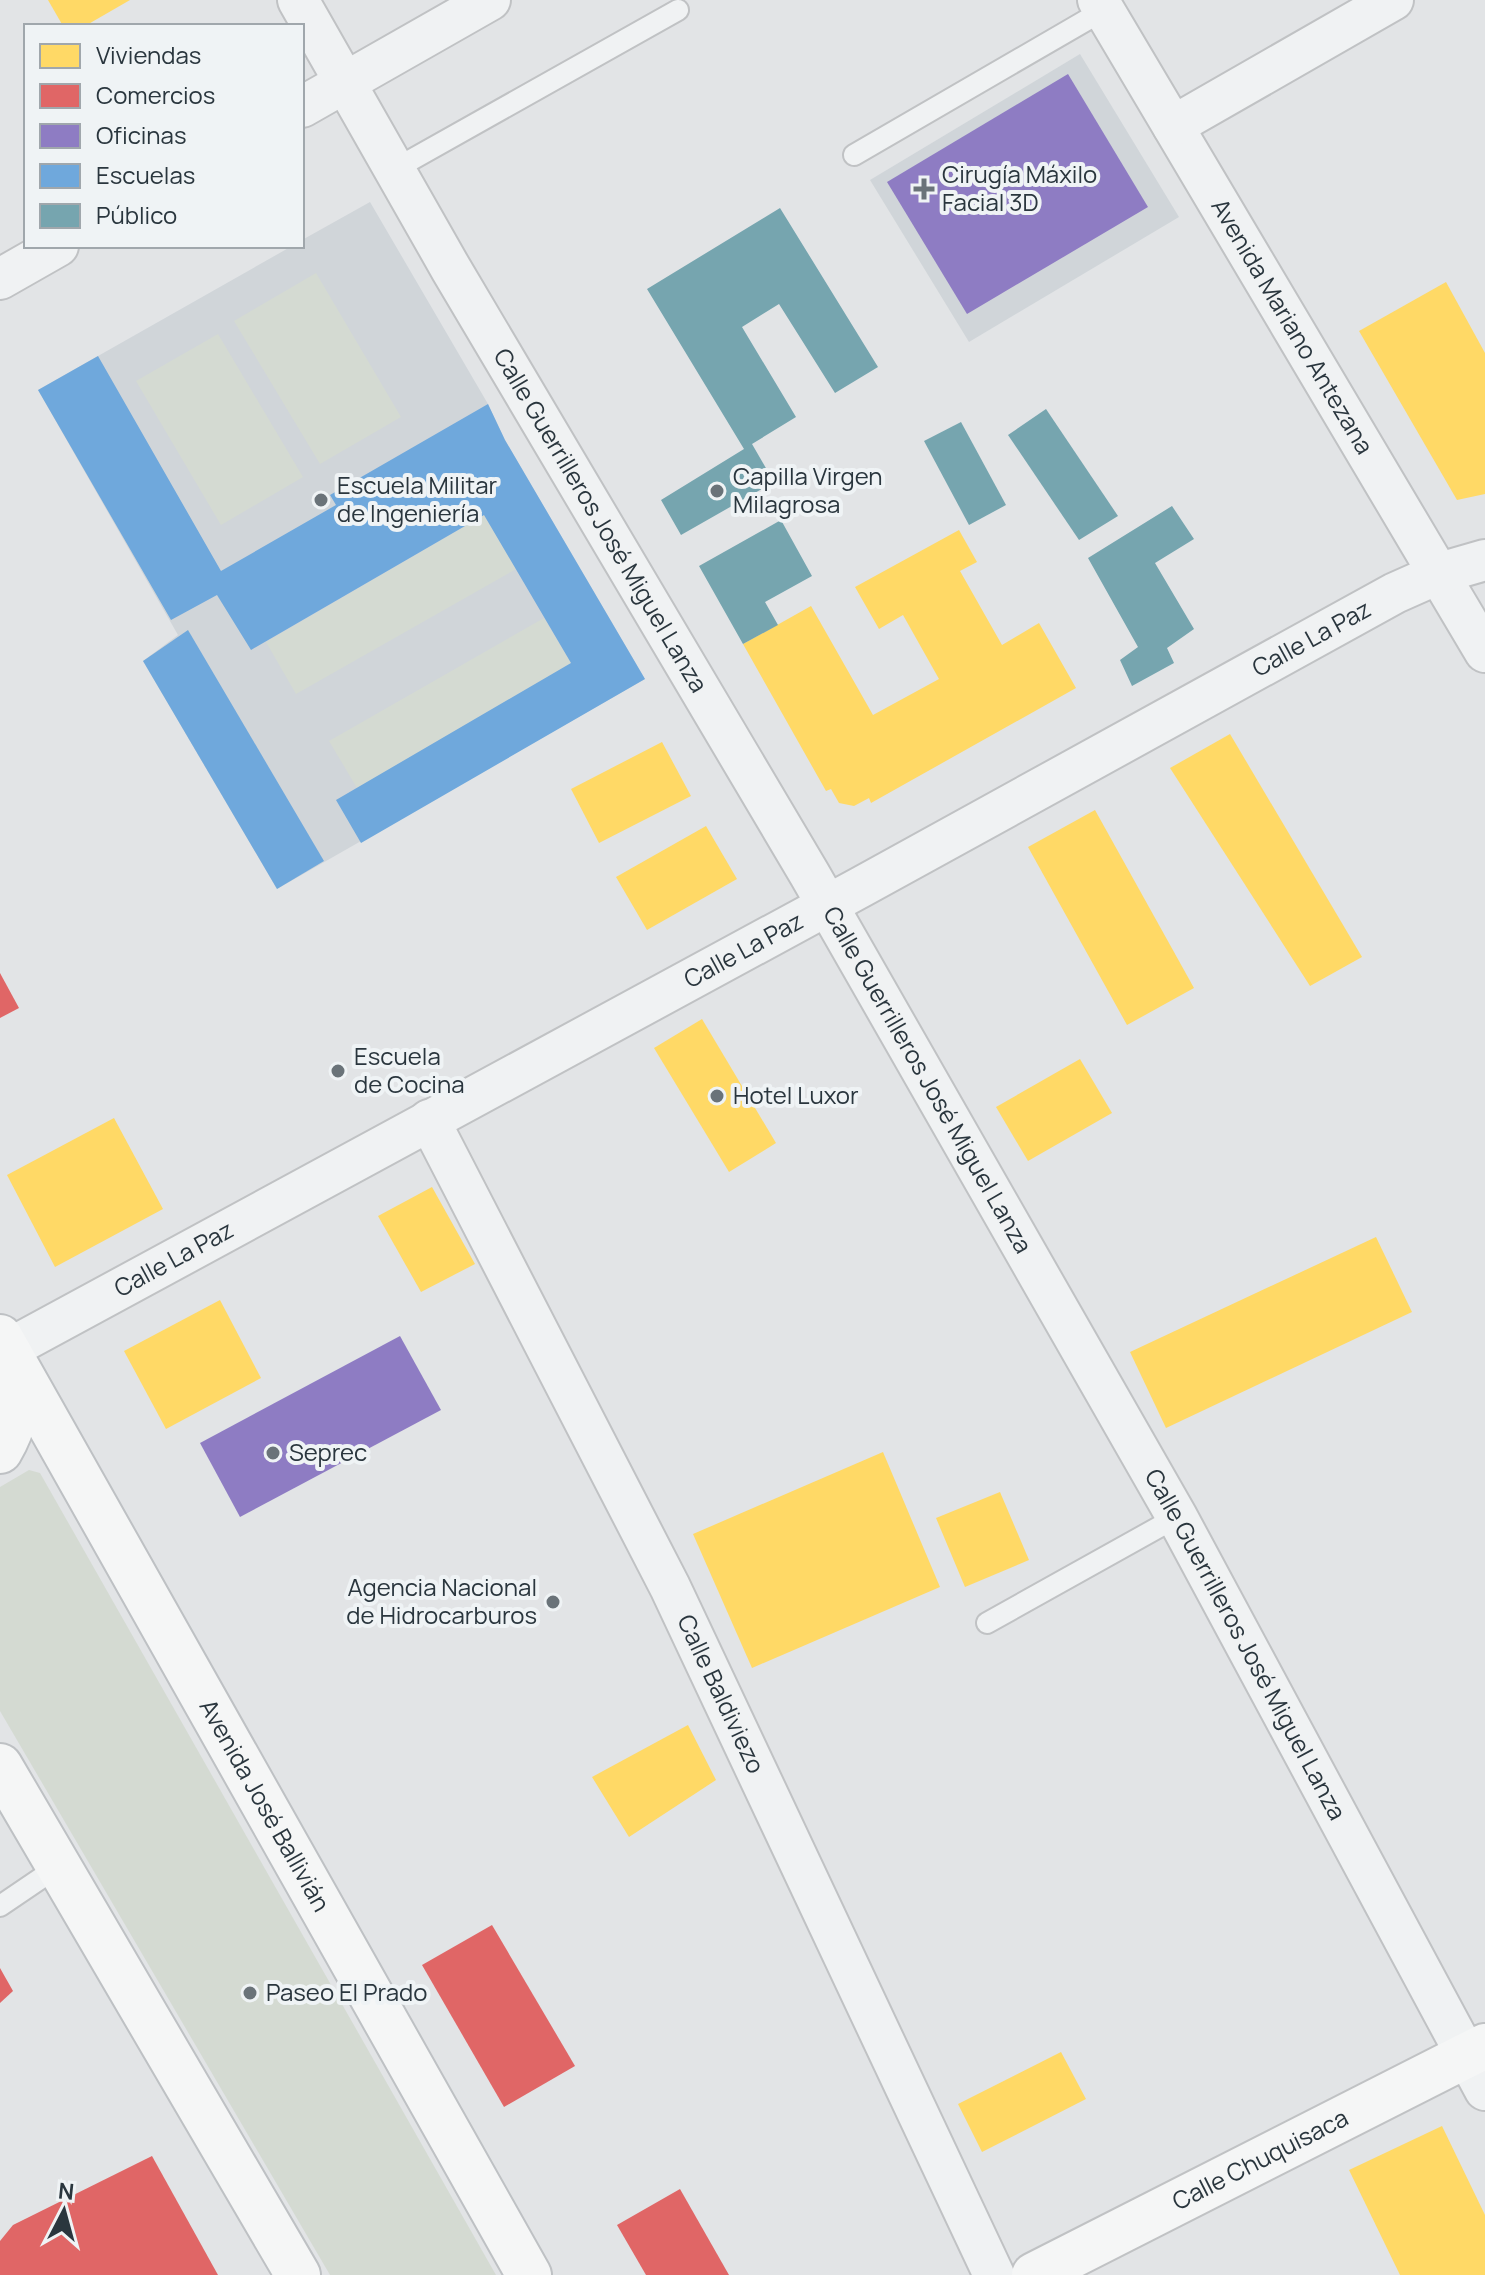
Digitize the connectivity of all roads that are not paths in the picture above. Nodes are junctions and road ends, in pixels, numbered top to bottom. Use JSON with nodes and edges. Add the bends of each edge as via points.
{"nodes":[{"id":1,"x":298,"y":0,"type":"edge"},
{"id":2,"x":490,"y":0,"type":"edge"},
{"id":3,"x":1393,"y":0,"type":"edge"},
{"id":4,"x":1101,"y":5,"type":"edge"},
{"id":5,"x":678,"y":10,"type":"dead end"},
{"id":6,"x":345,"y":83,"type":"junction"},
{"id":7,"x":304,"y":106,"type":"edge"},
{"id":8,"x":1173,"y":126,"type":"junction"},
{"id":9,"x":854,"y":155,"type":"dead end"},
{"id":10,"x":395,"y":169,"type":"junction"},
{"id":11,"x":54,"y":248,"type":"edge"},
{"id":12,"x":0,"y":279,"type":"edge"},
{"id":13,"x":1485,"y":560,"type":"edge"},
{"id":14,"x":1440,"y":573,"type":"junction"},
{"id":15,"x":1485,"y":652,"type":"edge"},
{"id":16,"x":827,"y":906,"type":"junction"},
{"id":17,"x":429,"y":1120,"type":"junction"},
{"id":18,"x":9,"y":1353,"type":"edge"},
{"id":19,"x":0,"y":1451,"type":"edge"},
{"id":20,"x":1177,"y":1517,"type":"junction"},
{"id":21,"x":987,"y":1623,"type":"dead end"},
{"id":22,"x":0,"y":1766,"type":"edge"},
{"id":23,"x":59,"y":1866,"type":"junction"},
{"id":24,"x":0,"y":1906,"type":"edge"},
{"id":25,"x":1478,"y":2064,"type":"edge"},
{"id":26,"x":298,"y":2275,"type":"edge"},
{"id":27,"x":529,"y":2275,"type":"edge"},
{"id":28,"x":994,"y":2275,"type":"edge"},
{"id":29,"x":1034,"y":2275,"type":"edge"}],
"edges":[{"from":1,"to":6,"type":"street","name":"Calle Guerrilleros José Miguel Lanza"},
{"from":2,"to":6,"type":"street"},
{"from":3,"to":8,"type":"street"},
{"from":4,"to":8,"type":"street","name":"Avenida Mariano Antezana"},
{"from":4,"to":9,"type":"lane"},
{"from":5,"to":10,"type":"lane"},
{"from":6,"to":7,"type":"street"},
{"from":6,"to":10,"type":"street","name":"Calle Guerrilleros José Miguel Lanza"},
{"from":8,"to":14,"type":"street","name":"Avenida Mariano Antezana"},
{"from":10,"to":16,"type":"street","name":"Calle Guerrilleros José Miguel Lanza"},
{"from":11,"to":12,"type":"street"},
{"from":13,"to":14,"type":"street","name":"Calle La Paz"},
{"from":14,"to":15,"type":"street","name":"Avenida Mariano Antezana"},
{"from":14,"to":16,"type":"street","name":"Calle La Paz"},
{"from":16,"to":17,"type":"street","name":"Calle La Paz"},
{"from":16,"to":20,"type":"street","name":"Calle Guerrilleros José Miguel Lanza"},
{"from":17,"to":18,"type":"street","name":"Calle La Paz"},
{"from":17,"to":28,"type":"street","name":"Calle Baldiviezo","via":[[670,1587]]},
{"from":18,"to":19,"type":"main road","via":[[19,1401],[13,1429]]},
{"from":18,"to":27,"type":"main road","name":"Avenida José Ballivián"},
{"from":20,"to":21,"type":"lane"},
{"from":20,"to":25,"type":"street","name":"Calle Guerrilleros José Miguel Lanza"},
{"from":22,"to":23,"type":"main road"},
{"from":23,"to":24,"type":"lane"},
{"from":23,"to":26,"type":"main road"},
{"from":25,"to":29,"type":"main road","name":"Calle Chuquisaca"}]}
